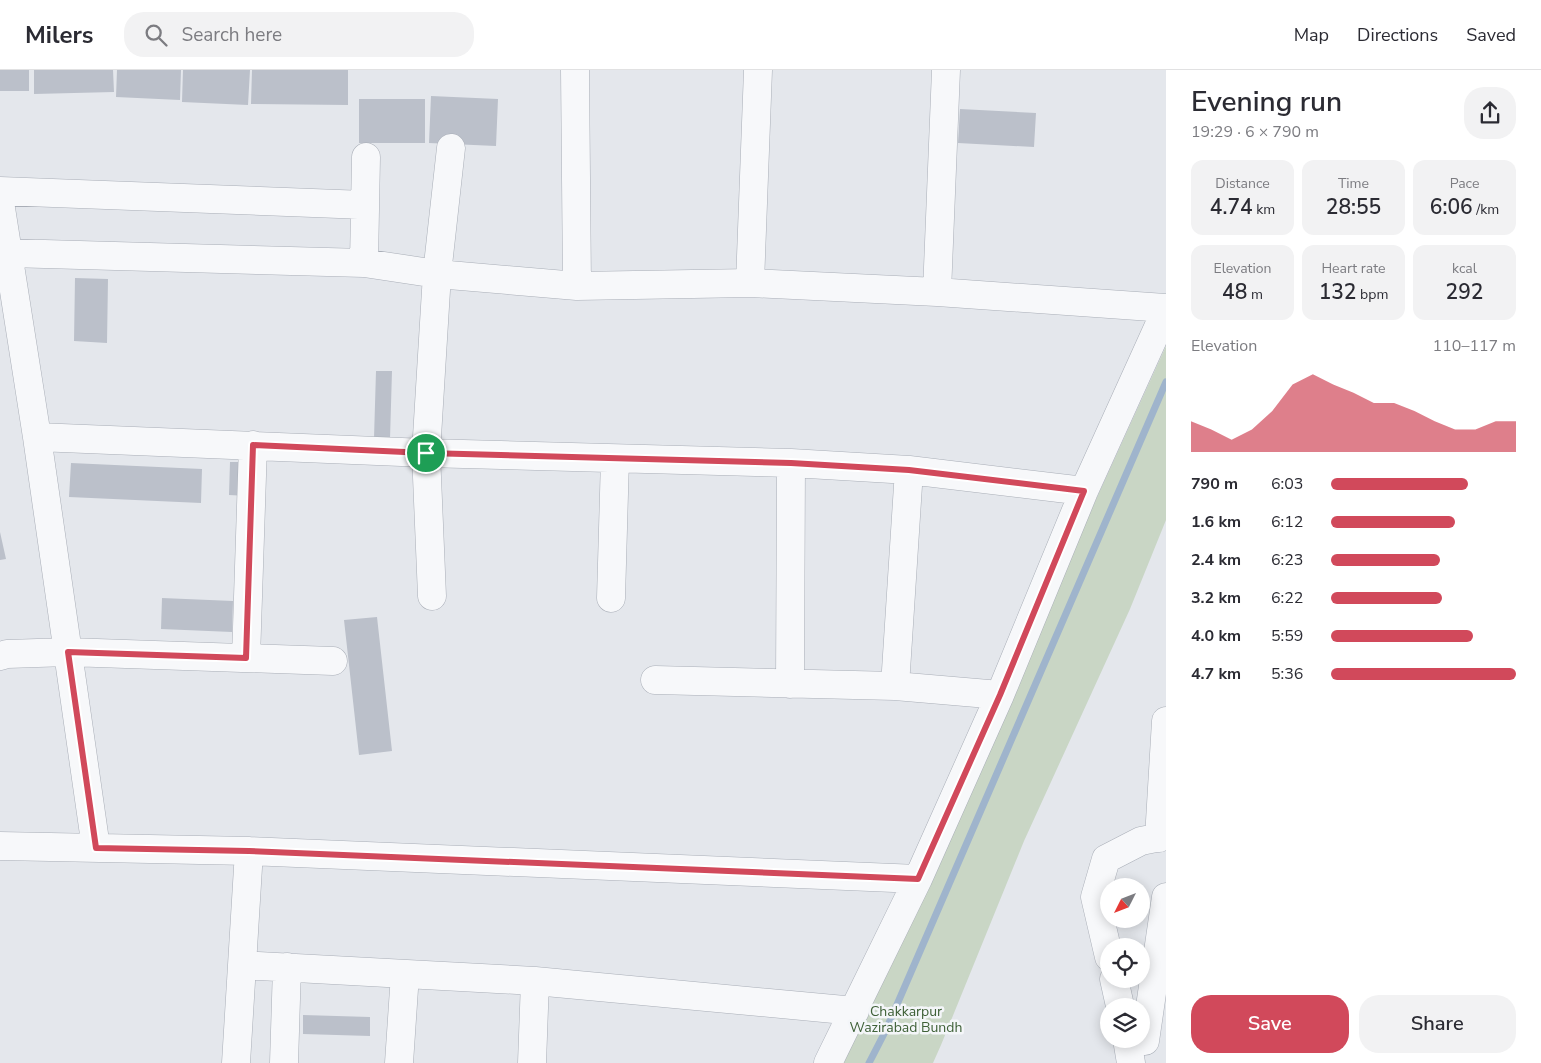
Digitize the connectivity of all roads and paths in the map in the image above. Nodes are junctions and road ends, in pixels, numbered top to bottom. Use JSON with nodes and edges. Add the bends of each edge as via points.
{"nodes":[{"id":1,"x":575,"y":70,"type":"edge"},
{"id":2,"x":758,"y":70,"type":"edge"},
{"id":3,"x":946,"y":70,"type":"edge"},
{"id":4,"x":451,"y":148,"type":"dead end"},
{"id":5,"x":366,"y":157,"type":"dead end"},
{"id":6,"x":0,"y":191,"type":"edge"},
{"id":7,"x":0,"y":202,"type":"edge"},
{"id":8,"x":365,"y":205,"type":"junction"},
{"id":9,"x":9,"y":254,"type":"junction"},
{"id":10,"x":364,"y":263,"type":"junction"},
{"id":11,"x":437,"y":274,"type":"junction"},
{"id":12,"x":750,"y":283,"type":"junction"},
{"id":13,"x":576,"y":286,"type":"junction"},
{"id":14,"x":937,"y":292,"type":"junction"},
{"id":15,"x":1166,"y":309,"type":"edge"},
{"id":16,"x":37,"y":437,"type":"junction"},
{"id":17,"x":253,"y":445,"type":"junction"},
{"id":18,"x":426,"y":453,"type":"junction"},
{"id":19,"x":615,"y":459,"type":"junction"},
{"id":20,"x":791,"y":463,"type":"junction"},
{"id":21,"x":909,"y":470,"type":"junction"},
{"id":22,"x":1084,"y":491,"type":"junction"},
{"id":23,"x":432,"y":596,"type":"dead end"},
{"id":24,"x":611,"y":598,"type":"dead end"},
{"id":25,"x":68,"y":652,"type":"junction"},
{"id":26,"x":0,"y":656,"type":"edge"},
{"id":27,"x":246,"y":658,"type":"junction"},
{"id":28,"x":333,"y":661,"type":"dead end"},
{"id":29,"x":655,"y":680,"type":"dead end"},
{"id":30,"x":790,"y":684,"type":"junction"},
{"id":31,"x":894,"y":686,"type":"junction"},
{"id":32,"x":1000,"y":695,"type":"junction"},
{"id":33,"x":1166,"y":721,"type":"edge"},
{"id":34,"x":1162,"y":837,"type":"edge"},
{"id":35,"x":0,"y":846,"type":"edge"},
{"id":36,"x":96,"y":848,"type":"junction"},
{"id":37,"x":249,"y":851,"type":"junction"},
{"id":38,"x":918,"y":879,"type":"junction"},
{"id":39,"x":1166,"y":897,"type":"edge"},
{"id":40,"x":1105,"y":938,"type":"edge"},
{"id":41,"x":242,"y":965,"type":"junction"},
{"id":42,"x":287,"y":967,"type":"junction"},
{"id":43,"x":405,"y":974,"type":"junction"},
{"id":44,"x":535,"y":981,"type":"junction"},
{"id":45,"x":1148,"y":998,"type":"edge"},
{"id":46,"x":855,"y":1011,"type":"junction"},
{"id":47,"x":236,"y":1063,"type":"edge"},
{"id":48,"x":284,"y":1063,"type":"edge"},
{"id":49,"x":398,"y":1063,"type":"edge"},
{"id":50,"x":532,"y":1063,"type":"edge"},
{"id":51,"x":828,"y":1063,"type":"edge"}],
"edges":[{"from":1,"to":13,"type":"street"},
{"from":2,"to":12,"type":"street"},
{"from":3,"to":14,"type":"street"},
{"from":4,"to":11,"type":"street"},
{"from":5,"to":8,"type":"street"},
{"from":6,"to":8,"type":"street"},
{"from":7,"to":9,"type":"street"},
{"from":8,"to":10,"type":"street"},
{"from":9,"to":10,"type":"street"},
{"from":9,"to":16,"type":"street"},
{"from":10,"to":11,"type":"street"},
{"from":11,"to":13,"type":"street"},
{"from":11,"to":18,"type":"street"},
{"from":12,"to":13,"type":"street"},
{"from":12,"to":14,"type":"street"},
{"from":14,"to":15,"type":"street"},
{"from":15,"to":22,"type":"street"},
{"from":16,"to":17,"type":"street"},
{"from":16,"to":25,"type":"street"},
{"from":17,"to":18,"type":"street"},
{"from":17,"to":27,"type":"street"},
{"from":18,"to":19,"type":"street"},
{"from":18,"to":23,"type":"street"},
{"from":19,"to":20,"type":"street"},
{"from":19,"to":24,"type":"street"},
{"from":20,"to":21,"type":"street"},
{"from":20,"to":30,"type":"street"},
{"from":21,"to":22,"type":"street"},
{"from":21,"to":31,"type":"street"},
{"from":22,"to":32,"type":"street"},
{"from":25,"to":26,"type":"street"},
{"from":25,"to":27,"type":"street"},
{"from":25,"to":36,"type":"street"},
{"from":27,"to":28,"type":"street"},
{"from":29,"to":30,"type":"street"},
{"from":30,"to":31,"type":"street"},
{"from":31,"to":32,"type":"street"},
{"from":32,"to":38,"type":"street"},
{"from":33,"to":34,"type":"street"},
{"from":34,"to":40,"type":"street","via":[[1141,841],[1106,859],[1095,897]]},
{"from":35,"to":36,"type":"street"},
{"from":36,"to":37,"type":"street"},
{"from":37,"to":38,"type":"street"},
{"from":37,"to":41,"type":"street"},
{"from":38,"to":46,"type":"street"},
{"from":39,"to":45,"type":"street"},
{"from":41,"to":42,"type":"street"},
{"from":41,"to":47,"type":"street"},
{"from":42,"to":43,"type":"street"},
{"from":42,"to":48,"type":"street"},
{"from":43,"to":44,"type":"street"},
{"from":43,"to":49,"type":"street"},
{"from":44,"to":46,"type":"street"},
{"from":44,"to":50,"type":"street"},
{"from":46,"to":51,"type":"street"}]}
